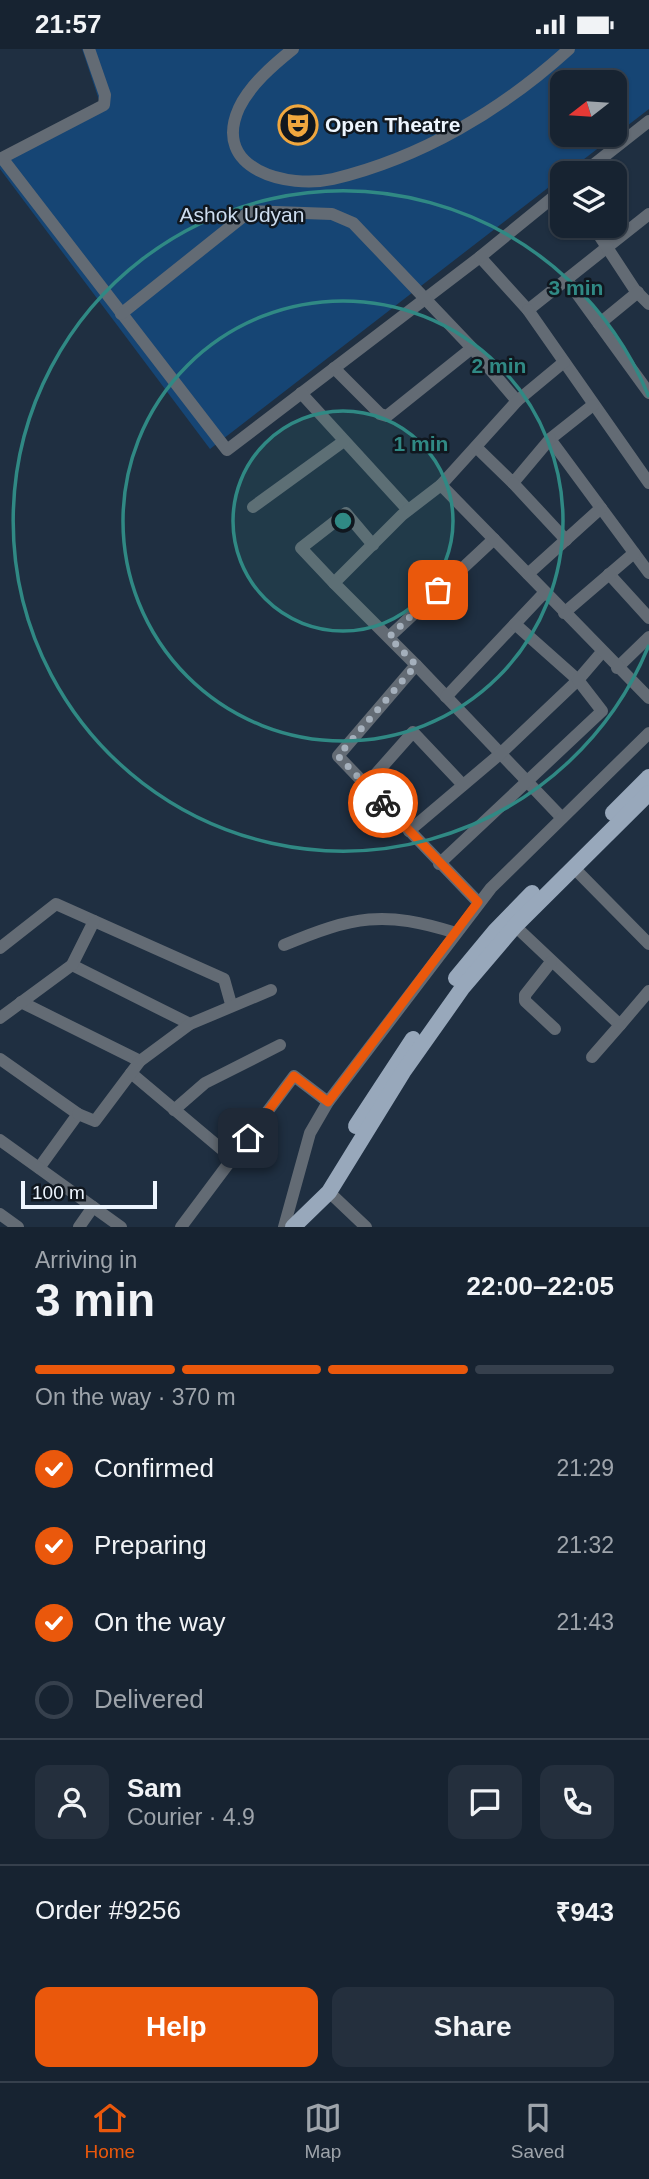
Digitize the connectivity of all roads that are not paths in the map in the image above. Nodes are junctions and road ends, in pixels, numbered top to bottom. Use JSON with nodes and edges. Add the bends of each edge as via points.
{"nodes":[{"id":1,"x":89,"y":49,"type":"edge"},
{"id":2,"x":293,"y":49,"type":"edge"},
{"id":3,"x":569,"y":49,"type":"edge"},
{"id":4,"x":649,"y":121,"type":"edge"},
{"id":5,"x":598,"y":161,"type":"edge"},
{"id":6,"x":550,"y":200,"type":"edge"},
{"id":7,"x":648,"y":217,"type":"edge"},
{"id":8,"x":603,"y":238,"type":"edge"},
{"id":9,"x":609,"y":246,"type":"junction"},
{"id":10,"x":480,"y":257,"type":"junction"},
{"id":11,"x":567,"y":280,"type":"junction"},
{"id":12,"x":638,"y":292,"type":"junction"},
{"id":13,"x":425,"y":297,"type":"junction"},
{"id":14,"x":649,"y":304,"type":"edge"},
{"id":15,"x":528,"y":310,"type":"junction"},
{"id":16,"x":121,"y":314,"type":"junction"},
{"id":17,"x":599,"y":324,"type":"junction"},
{"id":18,"x":472,"y":348,"type":"junction"},
{"id":19,"x":564,"y":362,"type":"junction"},
{"id":20,"x":334,"y":368,"type":"junction"},
{"id":21,"x":301,"y":393,"type":"junction"},
{"id":22,"x":649,"y":393,"type":"edge"},
{"id":23,"x":517,"y":401,"type":"junction"},
{"id":24,"x":593,"y":405,"type":"junction"},
{"id":25,"x":550,"y":439,"type":"junction"},
{"id":26,"x":344,"y":441,"type":"junction"},
{"id":27,"x":476,"y":447,"type":"junction"},
{"id":28,"x":647,"y":477,"type":"edge"},
{"id":29,"x":513,"y":483,"type":"junction"},
{"id":30,"x":441,"y":485,"type":"junction"},
{"id":31,"x":253,"y":507,"type":"dead end"},
{"id":32,"x":601,"y":508,"type":"junction"},
{"id":33,"x":408,"y":510,"type":"junction"},
{"id":34,"x":494,"y":539,"type":"junction"},
{"id":35,"x":566,"y":540,"type":"junction"},
{"id":36,"x":373,"y":545,"type":"junction"},
{"id":37,"x":634,"y":553,"type":"junction"},
{"id":38,"x":649,"y":573,"type":"edge"},
{"id":39,"x":528,"y":574,"type":"junction"},
{"id":40,"x":609,"y":574,"type":"junction"},
{"id":41,"x":334,"y":583,"type":"junction"},
{"id":42,"x":545,"y":592,"type":"junction"},
{"id":43,"x":564,"y":613,"type":"junction"},
{"id":44,"x":649,"y":618,"type":"edge"},
{"id":45,"x":515,"y":624,"type":"junction"},
{"id":46,"x":389,"y":637,"type":"junction"},
{"id":47,"x":649,"y":637,"type":"edge"},
{"id":48,"x":602,"y":652,"type":"junction"},
{"id":49,"x":416,"y":665,"type":"junction"},
{"id":50,"x":617,"y":667,"type":"junction"},
{"id":51,"x":578,"y":680,"type":"junction"},
{"id":52,"x":446,"y":697,"type":"junction"},
{"id":53,"x":649,"y":698,"type":"edge"},
{"id":54,"x":649,"y":733,"type":"edge"},
{"id":55,"x":500,"y":754,"type":"junction"},
{"id":56,"x":649,"y":777,"type":"edge"},
{"id":57,"x":528,"y":782,"type":"junction"},
{"id":58,"x":366,"y":785,"type":"junction"},
{"id":59,"x":463,"y":785,"type":"junction"},
{"id":60,"x":649,"y":793,"type":"edge"},
{"id":61,"x":562,"y":818,"type":"junction"},
{"id":62,"x":409,"y":831,"type":"junction"},
{"id":63,"x":439,"y":864,"type":"junction"},
{"id":64,"x":573,"y":867,"type":"junction"},
{"id":65,"x":478,"y":902,"type":"junction"},
{"id":66,"x":94,"y":921,"type":"junction"},
{"id":67,"x":515,"y":926,"type":"junction"},
{"id":68,"x":456,"y":933,"type":"junction"},
{"id":69,"x":649,"y":944,"type":"edge"},
{"id":70,"x":284,"y":945,"type":"dead end"},
{"id":71,"x":0,"y":948,"type":"edge"},
{"id":72,"x":551,"y":962,"type":"junction"},
{"id":73,"x":72,"y":965,"type":"junction"},
{"id":74,"x":271,"y":990,"type":"dead end"},
{"id":75,"x":649,"y":991,"type":"edge"},
{"id":76,"x":22,"y":1002,"type":"junction"},
{"id":77,"x":231,"y":1004,"type":"junction"},
{"id":78,"x":0,"y":1018,"type":"edge"},
{"id":79,"x":190,"y":1024,"type":"junction"},
{"id":80,"x":620,"y":1025,"type":"junction"},
{"id":81,"x":555,"y":1029,"type":"dead end"},
{"id":82,"x":280,"y":1045,"type":"dead end"},
{"id":83,"x":592,"y":1057,"type":"dead end"},
{"id":84,"x":0,"y":1059,"type":"edge"},
{"id":85,"x":139,"y":1061,"type":"junction"},
{"id":86,"x":131,"y":1073,"type":"junction"},
{"id":87,"x":328,"y":1102,"type":"junction"},
{"id":88,"x":174,"y":1110,"type":"junction"},
{"id":89,"x":78,"y":1114,"type":"junction"},
{"id":90,"x":0,"y":1140,"type":"edge"},
{"id":91,"x":232,"y":1159,"type":"junction"},
{"id":92,"x":39,"y":1168,"type":"junction"},
{"id":93,"x":329,"y":1192,"type":"junction"},
{"id":94,"x":93,"y":1207,"type":"junction"},
{"id":95,"x":306,"y":1213,"type":"junction"},
{"id":96,"x":0,"y":1214,"type":"edge"},
{"id":97,"x":18,"y":1227,"type":"edge"},
{"id":98,"x":79,"y":1227,"type":"edge"},
{"id":99,"x":121,"y":1227,"type":"edge"},
{"id":100,"x":181,"y":1227,"type":"edge"},
{"id":101,"x":284,"y":1227,"type":"edge"},
{"id":102,"x":293,"y":1227,"type":"edge"},
{"id":103,"x":366,"y":1227,"type":"edge"}],
"edges":[{"from":1,"to":16,"type":"street","via":[[105,95],[104,105],[2,158]]},
{"from":2,"to":3,"type":"street","via":[[268,70],[240,106],[235,140],[246,162],[259,172],[308,183],[395,159],[476,120]]},
{"from":4,"to":5,"type":"street"},
{"from":6,"to":10,"type":"street"},
{"from":7,"to":9,"type":"street"},
{"from":8,"to":9,"type":"street"},
{"from":9,"to":11,"type":"street"},
{"from":9,"to":12,"type":"street"},
{"from":10,"to":13,"type":"street"},
{"from":10,"to":15,"type":"street"},
{"from":11,"to":15,"type":"street"},
{"from":11,"to":17,"type":"street"},
{"from":12,"to":14,"type":"street"},
{"from":12,"to":17,"type":"street"},
{"from":13,"to":16,"type":"street","via":[[343,217],[261,209],[240,216]]},
{"from":13,"to":18,"type":"street"},
{"from":13,"to":20,"type":"street"},
{"from":15,"to":19,"type":"street"},
{"from":16,"to":21,"type":"street","via":[[227,450]]},
{"from":17,"to":22,"type":"street"},
{"from":18,"to":20,"type":"street","via":[[387,416]]},
{"from":18,"to":23,"type":"street"},
{"from":19,"to":23,"type":"street"},
{"from":19,"to":24,"type":"street"},
{"from":20,"to":21,"type":"street"},
{"from":21,"to":26,"type":"street"},
{"from":23,"to":27,"type":"street"},
{"from":24,"to":25,"type":"street"},
{"from":24,"to":28,"type":"street"},
{"from":25,"to":29,"type":"street"},
{"from":25,"to":32,"type":"street"},
{"from":26,"to":31,"type":"street"},
{"from":26,"to":33,"type":"street"},
{"from":27,"to":29,"type":"street"},
{"from":27,"to":30,"type":"street"},
{"from":29,"to":35,"type":"street"},
{"from":30,"to":33,"type":"street"},
{"from":30,"to":34,"type":"street"},
{"from":32,"to":35,"type":"street"},
{"from":32,"to":37,"type":"street"},
{"from":33,"to":36,"type":"street"},
{"from":34,"to":39,"type":"street"},
{"from":34,"to":46,"type":"street"},
{"from":35,"to":39,"type":"street"},
{"from":36,"to":41,"type":"street"},
{"from":36,"to":41,"type":"street","via":[[346,513],[301,548]]},
{"from":37,"to":38,"type":"street"},
{"from":37,"to":40,"type":"street"},
{"from":39,"to":42,"type":"street"},
{"from":40,"to":43,"type":"street"},
{"from":40,"to":44,"type":"street"},
{"from":41,"to":46,"type":"street"},
{"from":42,"to":43,"type":"street"},
{"from":42,"to":45,"type":"street"},
{"from":43,"to":48,"type":"street"},
{"from":45,"to":51,"type":"street"},
{"from":45,"to":52,"type":"street"},
{"from":46,"to":49,"type":"street"},
{"from":47,"to":50,"type":"street"},
{"from":48,"to":50,"type":"street"},
{"from":48,"to":51,"type":"street"},
{"from":49,"to":52,"type":"street"},
{"from":49,"to":58,"type":"street","via":[[338,756]]},
{"from":50,"to":53,"type":"street"},
{"from":51,"to":55,"type":"street"},
{"from":51,"to":57,"type":"street","via":[[602,711]]},
{"from":52,"to":55,"type":"street"},
{"from":54,"to":61,"type":"street"},
{"from":55,"to":57,"type":"street"},
{"from":55,"to":59,"type":"street"},
{"from":56,"to":95,"type":"main road","via":[[495,931],[455,980],[389,1072]]},
{"from":57,"to":61,"type":"street"},
{"from":57,"to":63,"type":"street"},
{"from":58,"to":59,"type":"street","via":[[413,733]]},
{"from":58,"to":62,"type":"street"},
{"from":59,"to":62,"type":"street"},
{"from":60,"to":64,"type":"main road"},
{"from":61,"to":65,"type":"street"},
{"from":62,"to":63,"type":"street"},
{"from":63,"to":65,"type":"street"},
{"from":64,"to":67,"type":"main road"},
{"from":64,"to":69,"type":"street"},
{"from":65,"to":68,"type":"street"},
{"from":66,"to":71,"type":"street","via":[[56,904]]},
{"from":66,"to":73,"type":"street"},
{"from":66,"to":77,"type":"street","via":[[224,979]]},
{"from":67,"to":72,"type":"street"},
{"from":67,"to":93,"type":"main road","via":[[440,1019]]},
{"from":68,"to":70,"type":"street","via":[[402,918],[379,918],[323,929]]},
{"from":68,"to":87,"type":"street"},
{"from":72,"to":80,"type":"street"},
{"from":72,"to":81,"type":"street","via":[[525,1001]]},
{"from":73,"to":76,"type":"street"},
{"from":73,"to":79,"type":"street"},
{"from":74,"to":77,"type":"street"},
{"from":75,"to":80,"type":"street"},
{"from":76,"to":78,"type":"street"},
{"from":76,"to":85,"type":"street"},
{"from":77,"to":79,"type":"street"},
{"from":79,"to":85,"type":"street"},
{"from":80,"to":83,"type":"street"},
{"from":82,"to":88,"type":"street","via":[[205,1083]]},
{"from":84,"to":89,"type":"street"},
{"from":85,"to":86,"type":"street"},
{"from":86,"to":88,"type":"street"},
{"from":86,"to":89,"type":"street","via":[[95,1121]]},
{"from":87,"to":91,"type":"street","via":[[294,1076]]},
{"from":87,"to":101,"type":"street","via":[[310,1133]]},
{"from":88,"to":91,"type":"street"},
{"from":89,"to":92,"type":"street"},
{"from":90,"to":92,"type":"street"},
{"from":91,"to":100,"type":"street"},
{"from":92,"to":94,"type":"street"},
{"from":93,"to":95,"type":"main road"},
{"from":93,"to":103,"type":"street"},
{"from":94,"to":98,"type":"street"},
{"from":94,"to":99,"type":"street"},
{"from":95,"to":102,"type":"main road"},
{"from":96,"to":97,"type":"street"}]}
